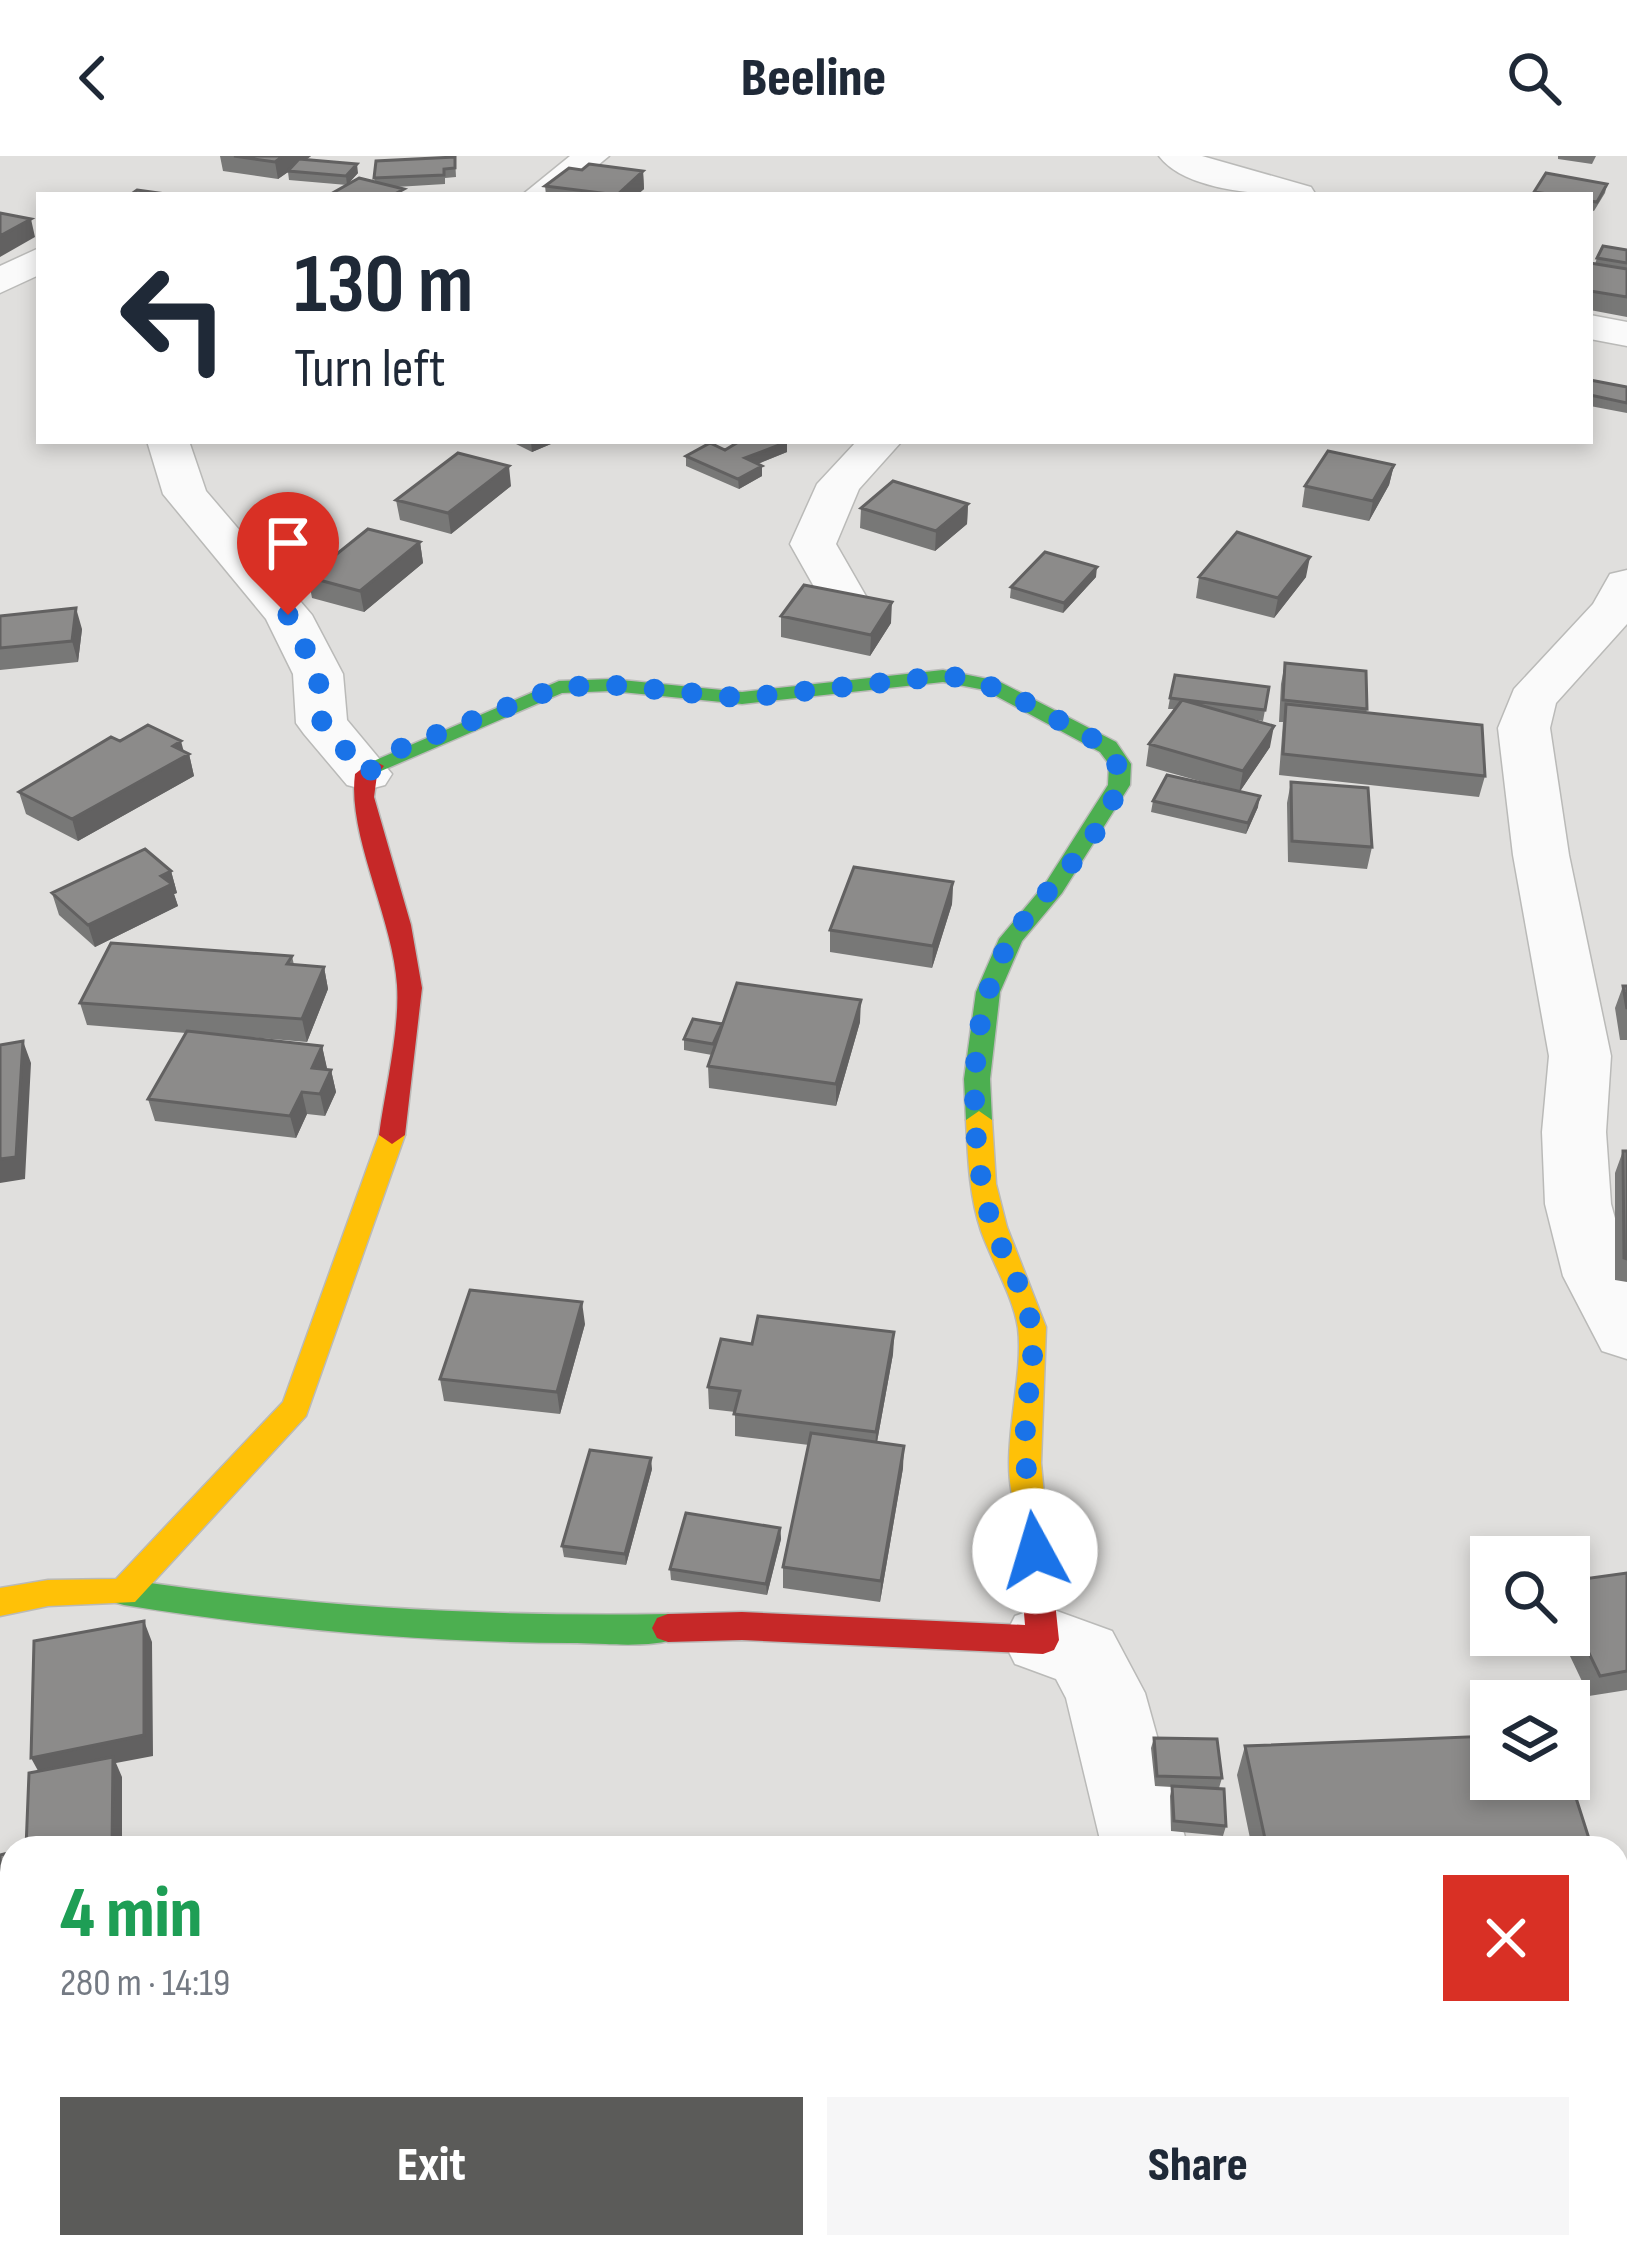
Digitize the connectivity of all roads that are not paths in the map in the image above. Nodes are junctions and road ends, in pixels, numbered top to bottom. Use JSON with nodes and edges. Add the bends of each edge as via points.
{"nodes":[{"id":1,"x":592,"y":156,"type":"edge"},
{"id":2,"x":1176,"y":156,"type":"edge"},
{"id":3,"x":544,"y":192,"type":"edge"},
{"id":4,"x":1286,"y":192,"type":"edge"},
{"id":5,"x":36,"y":261,"type":"edge"},
{"id":6,"x":0,"y":282,"type":"edge"},
{"id":7,"x":1593,"y":328,"type":"edge"},
{"id":8,"x":1627,"y":334,"type":"edge"},
{"id":9,"x":878,"y":444,"type":"edge"},
{"id":10,"x":186,"y":458,"type":"edge"},
{"id":11,"x":1627,"y":584,"type":"edge"},
{"id":12,"x":847,"y":605,"type":"edge"},
{"id":13,"x":366,"y":774,"type":"junction"},
{"id":14,"x":1627,"y":1332,"type":"edge"},
{"id":15,"x":124,"y":1592,"type":"junction"},
{"id":16,"x":0,"y":1602,"type":"edge"},
{"id":17,"x":1043,"y":1640,"type":"junction"},
{"id":18,"x":1141,"y":1836,"type":"edge"}],
"edges":[{"from":1,"to":3,"type":"street"},
{"from":2,"to":4,"type":"street","via":[[1205,172]]},
{"from":5,"to":6,"type":"street"},
{"from":7,"to":8,"type":"street"},
{"from":9,"to":12,"type":"street","via":[[839,484],[813,544]]},
{"from":10,"to":13,"type":"street","via":[[185,494],[288,615],[318,674],[322,723]]},
{"from":11,"to":14,"type":"street","via":[[1532,700],[1524,728],[1580,1056],[1578,1204],[1597,1276]]},
{"from":13,"to":15,"type":"street","via":[[363,797],[410,988],[400,1098],[379,1180],[296,1408]]},
{"from":13,"to":17,"type":"street","via":[[394,751],[585,684],[742,698],[968,678],[1108,747],[1120,764],[1119,785],[1011,939],[988,992],[976,1079],[983,1184],[1032,1327],[1026,1463]]},
{"from":15,"to":16,"type":"street"},
{"from":15,"to":17,"type":"street","via":[[346,1624],[511,1631],[742,1626]]},
{"from":17,"to":18,"type":"street","via":[[1084,1655],[1105,1694]]}]}
